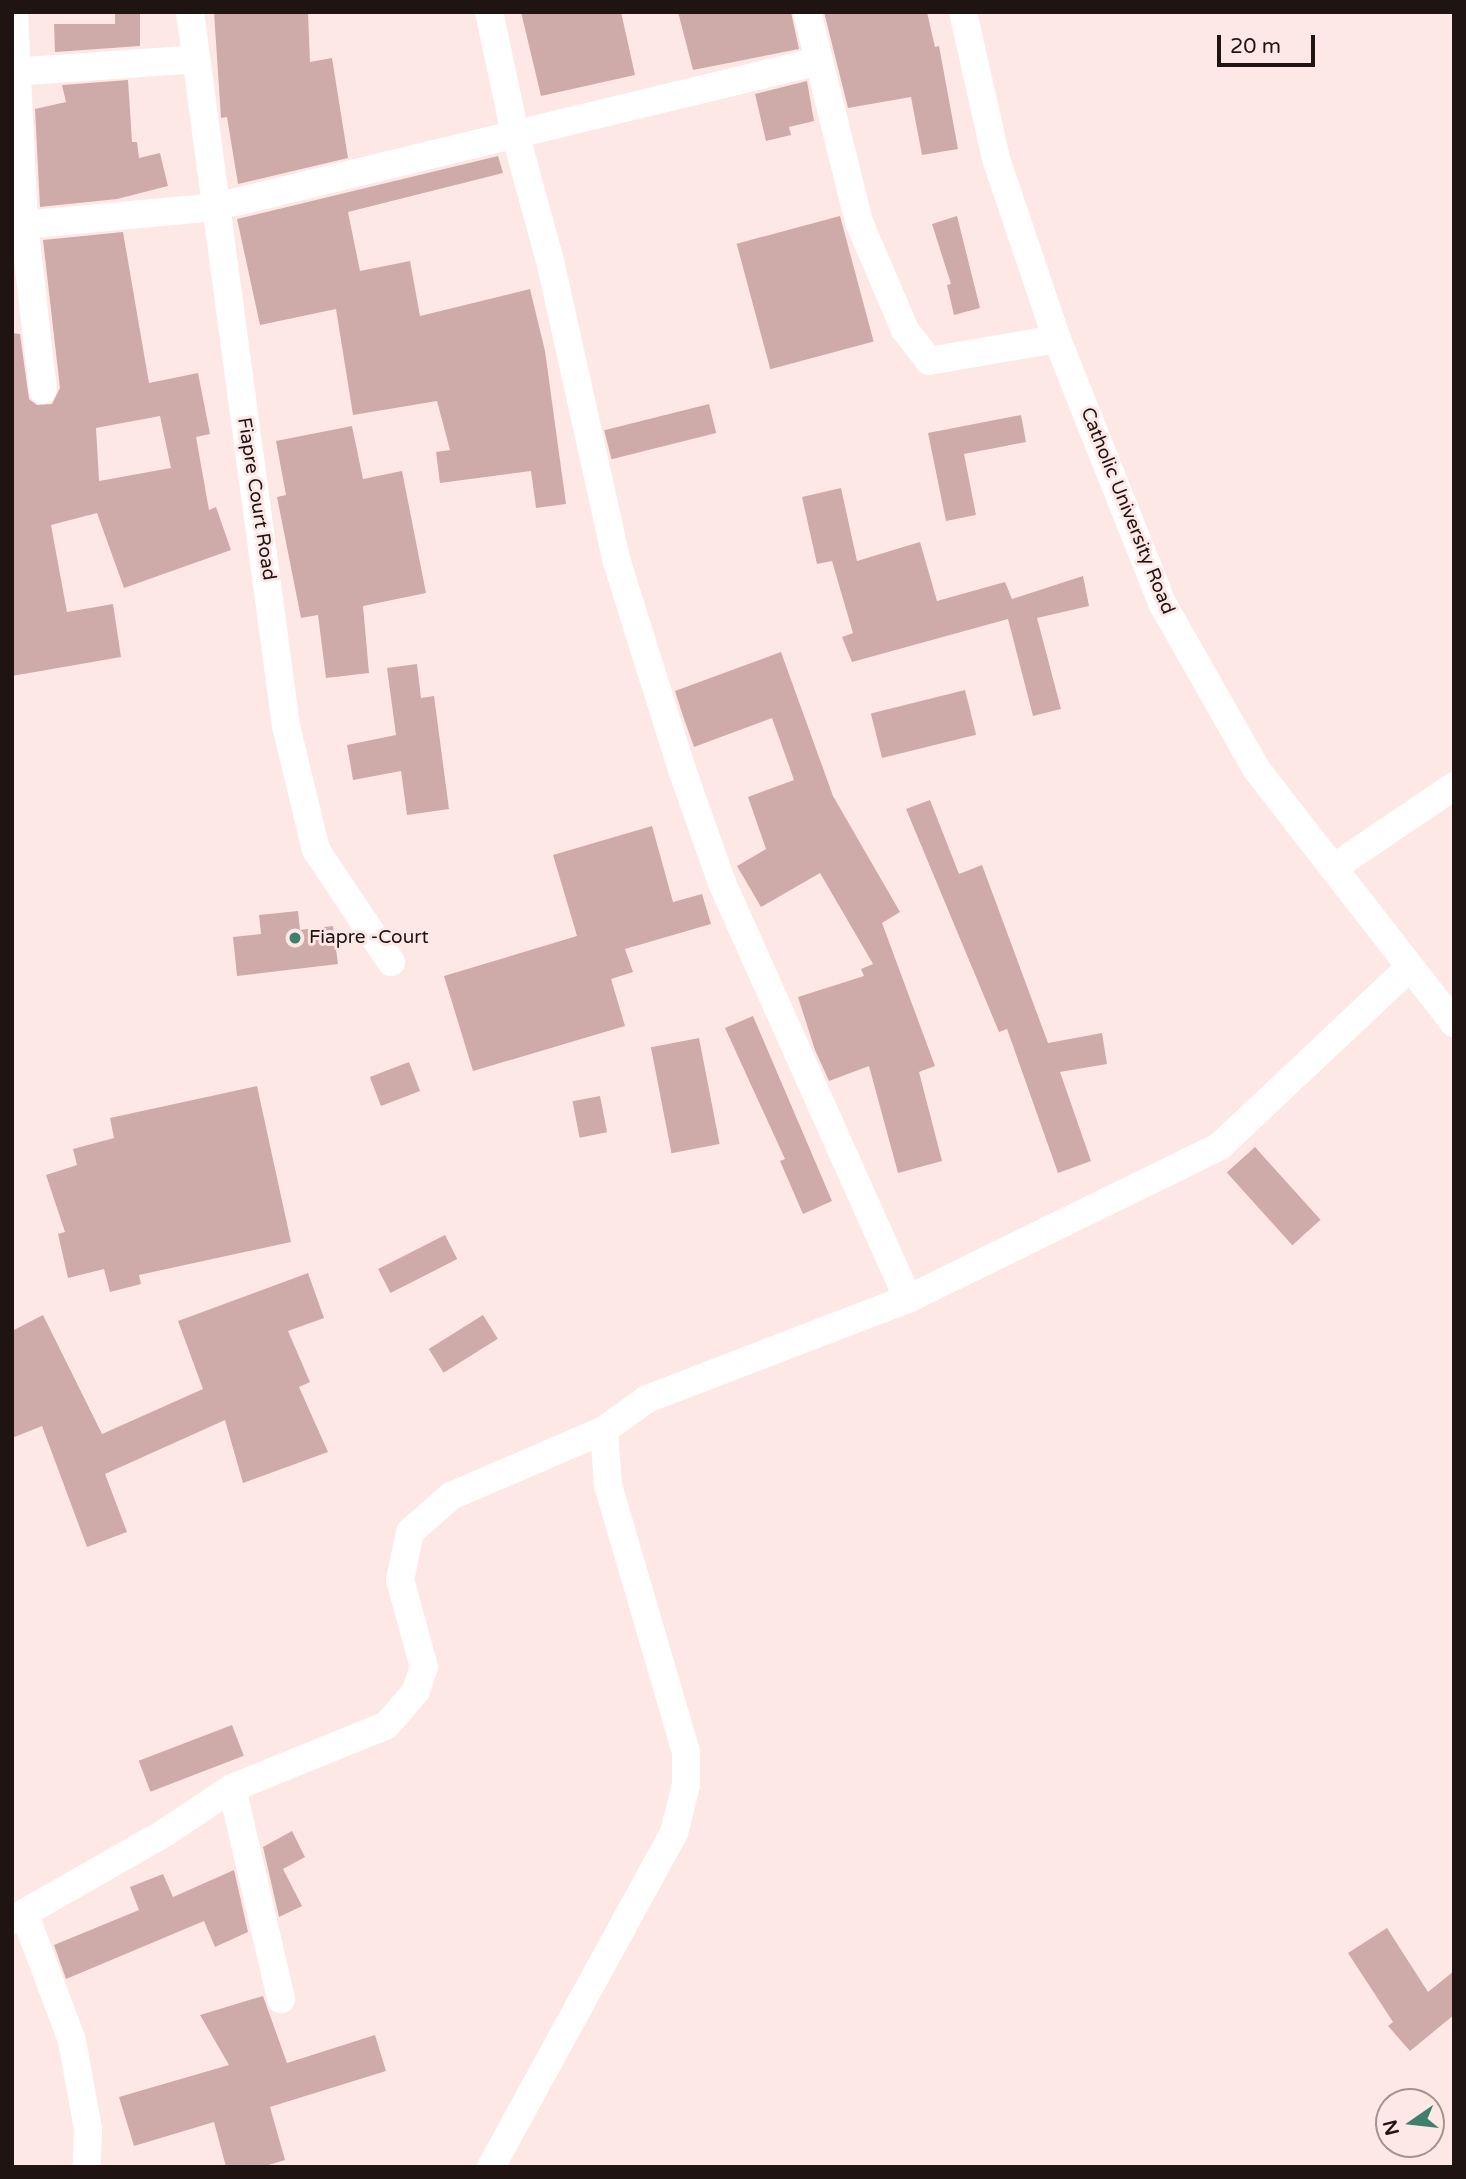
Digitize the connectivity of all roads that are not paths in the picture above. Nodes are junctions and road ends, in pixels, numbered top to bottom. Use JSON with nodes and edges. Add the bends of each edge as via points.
{"nodes":[{"id":1,"x":14,"y":12,"type":"edge"},
{"id":2,"x":190,"y":12,"type":"edge"},
{"id":3,"x":489,"y":12,"type":"edge"},
{"id":4,"x":807,"y":12,"type":"edge"},
{"id":5,"x":963,"y":12,"type":"edge"},
{"id":6,"x":196,"y":59,"type":"junction"},
{"id":7,"x":819,"y":61,"type":"junction"},
{"id":8,"x":15,"y":72,"type":"edge"},
{"id":9,"x":514,"y":133,"type":"junction"},
{"id":10,"x":215,"y":207,"type":"junction"},
{"id":11,"x":18,"y":225,"type":"edge"},
{"id":12,"x":1057,"y":339,"type":"junction"},
{"id":13,"x":43,"y":390,"type":"dead end"},
{"id":14,"x":1454,"y":786,"type":"edge"},
{"id":15,"x":1333,"y":868,"type":"junction"},
{"id":16,"x":391,"y":962,"type":"dead end"},
{"id":17,"x":1410,"y":967,"type":"junction"},
{"id":18,"x":1454,"y":1023,"type":"edge"},
{"id":19,"x":908,"y":1299,"type":"junction"},
{"id":20,"x":604,"y":1430,"type":"junction"},
{"id":21,"x":232,"y":1788,"type":"junction"},
{"id":22,"x":19,"y":1917,"type":"edge"},
{"id":23,"x":281,"y":1999,"type":"dead end"},
{"id":24,"x":87,"y":2167,"type":"edge"},
{"id":25,"x":491,"y":2167,"type":"edge"}],
"edges":[{"from":1,"to":8,"type":"street"},
{"from":2,"to":6,"type":"street","name":"Fiapre Court Road"},
{"from":3,"to":9,"type":"street"},
{"from":4,"to":7,"type":"street"},
{"from":5,"to":12,"type":"street","name":"Catholic University Road","via":[[996,159]]},
{"from":6,"to":8,"type":"street"},
{"from":6,"to":10,"type":"street","name":"Fiapre Court Road"},
{"from":7,"to":9,"type":"street"},
{"from":7,"to":12,"type":"street","via":[[859,222],[905,330],[929,361]]},
{"from":8,"to":11,"type":"street"},
{"from":9,"to":10,"type":"street"},
{"from":9,"to":19,"type":"street","via":[[551,265],[616,559],[682,770],[722,883]]},
{"from":10,"to":11,"type":"street"},
{"from":10,"to":16,"type":"street","name":"Fiapre Court Road","via":[[286,726],[316,850]]},
{"from":11,"to":13,"type":"street"},
{"from":12,"to":15,"type":"street","name":"Catholic University Road","via":[[1162,603],[1257,770]]},
{"from":14,"to":15,"type":"street"},
{"from":15,"to":17,"type":"street","name":"Catholic University Road"},
{"from":17,"to":18,"type":"street","name":"Catholic University Road"},
{"from":17,"to":19,"type":"street","via":[[1220,1146]]},
{"from":19,"to":20,"type":"street","via":[[647,1399]]},
{"from":20,"to":21,"type":"street","via":[[451,1496],[410,1532],[400,1580],[425,1667],[416,1691],[387,1725]]},
{"from":20,"to":25,"type":"street","via":[[608,1486],[686,1752],[686,1785],[674,1833]]},
{"from":21,"to":22,"type":"street"},
{"from":21,"to":23,"type":"street"},
{"from":22,"to":24,"type":"street","via":[[72,2041],[88,2129]]}]}
